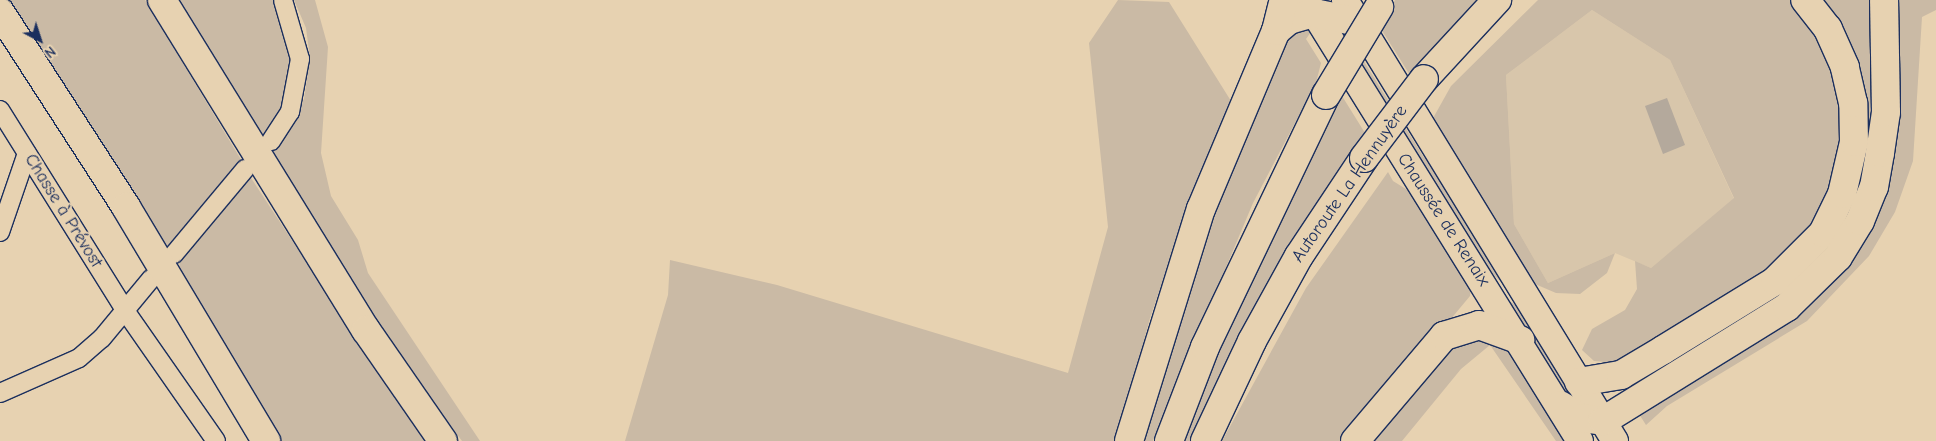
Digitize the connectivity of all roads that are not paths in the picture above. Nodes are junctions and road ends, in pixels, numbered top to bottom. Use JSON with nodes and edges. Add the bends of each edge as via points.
{"nodes":[{"id":1,"x":162,"y":0,"type":"edge"},
{"id":2,"x":283,"y":0,"type":"edge"},
{"id":3,"x":1284,"y":0,"type":"edge"},
{"id":4,"x":1497,"y":0,"type":"edge"},
{"id":5,"x":1805,"y":0,"type":"edge"},
{"id":6,"x":1884,"y":0,"type":"edge"},
{"id":7,"x":1310,"y":7,"type":"edge"},
{"id":8,"x":1367,"y":7,"type":"edge"},
{"id":9,"x":0,"y":12,"type":"edge"},
{"id":10,"x":1276,"y":31,"type":"junction"},
{"id":11,"x":0,"y":110,"type":"edge"},
{"id":12,"x":271,"y":140,"type":"dead end"},
{"id":13,"x":27,"y":153,"type":"junction"},
{"id":14,"x":245,"y":169,"type":"dead end"},
{"id":15,"x":0,"y":232,"type":"edge"},
{"id":16,"x":174,"y":254,"type":"dead end"},
{"id":17,"x":151,"y":279,"type":"dead end"},
{"id":18,"x":126,"y":312,"type":"junction"},
{"id":19,"x":1520,"y":340,"type":"junction"},
{"id":20,"x":1579,"y":382,"type":"junction"},
{"id":21,"x":0,"y":393,"type":"edge"},
{"id":22,"x":1560,"y":405,"type":"junction"},
{"id":23,"x":1609,"y":431,"type":"edge"},
{"id":24,"x":216,"y":441,"type":"edge"},
{"id":25,"x":266,"y":441,"type":"edge"},
{"id":26,"x":443,"y":441,"type":"edge"},
{"id":27,"x":1129,"y":441,"type":"edge"},
{"id":28,"x":1169,"y":441,"type":"edge"},
{"id":29,"x":1205,"y":441,"type":"edge"},
{"id":30,"x":1355,"y":441,"type":"edge"},
{"id":31,"x":1580,"y":441,"type":"edge"}],
"edges":[{"from":1,"to":26,"type":"highway","via":[[366,330]]},
{"from":2,"to":12,"type":"street","via":[[300,60],[290,112]]},
{"from":3,"to":10,"type":"highway"},
{"from":4,"to":29,"type":"highway","name":"Autoroute La Hennuyère","bridge":true,"via":[[1424,79],[1364,158],[1290,273]]},
{"from":5,"to":20,"type":"highway","via":[[1831,37],[1845,67],[1852,103],[1854,142],[1842,194],[1823,233],[1775,281],[1703,325],[1621,375]]},
{"from":6,"to":23,"type":"highway","via":[[1886,112],[1874,188],[1860,221],[1838,257],[1787,307]]},
{"from":7,"to":8,"type":"highway"},
{"from":7,"to":10,"type":"highway"},
{"from":7,"to":19,"type":"main road","name":"Chaussée de Renaix"},
{"from":8,"to":20,"type":"main road","name":"Chaussée de Renaix"},
{"from":8,"to":28,"type":"highway","bridge":true,"via":[[1213,329]]},
{"from":9,"to":25,"type":"highway","via":[[141,232]]},
{"from":10,"to":27,"type":"highway","via":[[1201,209]]},
{"from":11,"to":13,"type":"street","name":"Chasse à Prévost"},
{"from":13,"to":15,"type":"street"},
{"from":13,"to":18,"type":"street","name":"Chasse à Prévost"},
{"from":14,"to":16,"type":"street"},
{"from":17,"to":18,"type":"street"},
{"from":18,"to":21,"type":"street","via":[[79,358]]},
{"from":18,"to":24,"type":"street","name":"Chasse à Prévost"},
{"from":19,"to":22,"type":"main road","name":"Chaussée de Renaix"},
{"from":19,"to":30,"type":"highway","via":[[1479,325],[1444,336]]},
{"from":20,"to":23,"type":"main road","name":"Chaussée de Renaix"},
{"from":22,"to":23,"type":"highway"},
{"from":22,"to":31,"type":"main road","name":"Chaussée de Renaix"}]}
